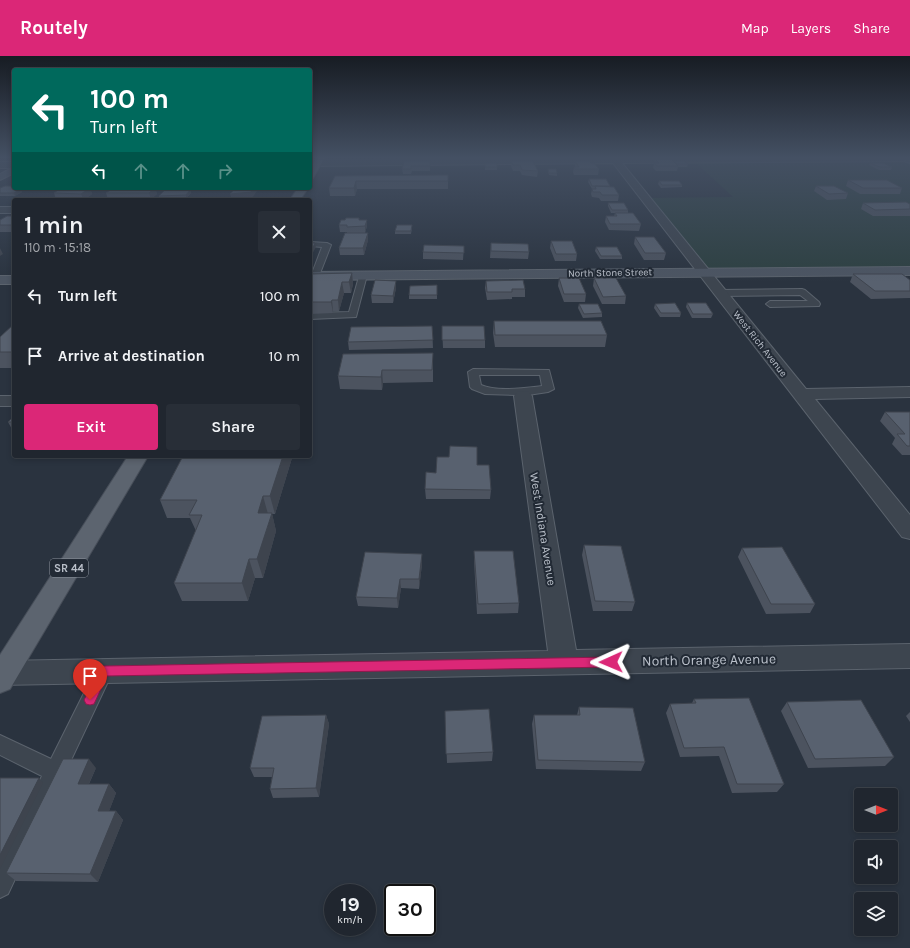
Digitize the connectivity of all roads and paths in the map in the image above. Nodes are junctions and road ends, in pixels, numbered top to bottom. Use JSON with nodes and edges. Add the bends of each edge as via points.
{"nodes":[{"id":1,"x":645,"y":199,"type":"edge"},
{"id":2,"x":0,"y":210,"type":"edge"},
{"id":3,"x":12,"y":210,"type":"edge"},
{"id":4,"x":312,"y":244,"type":"edge"},
{"id":5,"x":910,"y":270,"type":"edge"},
{"id":6,"x":703,"y":272,"type":"junction"},
{"id":7,"x":363,"y":275,"type":"junction"},
{"id":8,"x":313,"y":276,"type":"edge"},
{"id":9,"x":0,"y":280,"type":"edge"},
{"id":10,"x":12,"y":280,"type":"edge"},
{"id":11,"x":720,"y":293,"type":"junction"},
{"id":12,"x":770,"y":304,"type":"dead end"},
{"id":13,"x":312,"y":316,"type":"edge"},
{"id":14,"x":910,"y":392,"type":"edge"},
{"id":15,"x":522,"y":394,"type":"junction"},
{"id":16,"x":800,"y":394,"type":"junction"},
{"id":17,"x":0,"y":401,"type":"edge"},
{"id":18,"x":12,"y":401,"type":"edge"},
{"id":19,"x":137,"y":458,"type":"edge"},
{"id":20,"x":910,"y":531,"type":"edge"},
{"id":21,"x":910,"y":656,"type":"edge"},
{"id":22,"x":564,"y":663,"type":"junction"},
{"id":23,"x":104,"y":671,"type":"junction"},
{"id":24,"x":1,"y":676,"type":"edge"},
{"id":25,"x":0,"y":745,"type":"edge"},
{"id":26,"x":56,"y":772,"type":"junction"},
{"id":27,"x":0,"y":886,"type":"edge"}],
"edges":[{"from":1,"to":6,"type":"street","name":"West Rich Avenue"},
{"from":2,"to":3,"type":"street"},
{"from":4,"to":8,"type":"lane","via":[[327,245]]},
{"from":5,"to":6,"type":"street","name":"North Stone Street"},
{"from":6,"to":7,"type":"street","name":"North Stone Street"},
{"from":6,"to":11,"type":"street","name":"West Rich Avenue"},
{"from":7,"to":8,"type":"street","name":"North Stone Street"},
{"from":7,"to":13,"type":"lane","via":[[353,315]]},
{"from":9,"to":10,"type":"street"},
{"from":11,"to":12,"type":"lane","via":[[802,292],[816,304]]},
{"from":11,"to":16,"type":"street","name":"West Rich Avenue"},
{"from":14,"to":16,"type":"street"},
{"from":15,"to":15,"type":"lane","via":[[476,388],[473,372],[545,372],[548,389]]},
{"from":15,"to":22,"type":"street","name":"West Indiana Avenue"},
{"from":16,"to":20,"type":"street","name":"West Rich Avenue"},
{"from":17,"to":18,"type":"street"},
{"from":19,"to":24,"type":"main road","number":"SR 44"},
{"from":21,"to":22,"type":"street","name":"North Orange Avenue"},
{"from":22,"to":23,"type":"street","name":"North Orange Avenue"},
{"from":23,"to":24,"type":"street","name":"North Orange Avenue"},
{"from":23,"to":26,"type":"lane"},
{"from":25,"to":26,"type":"lane"},
{"from":26,"to":27,"type":"lane"}]}
